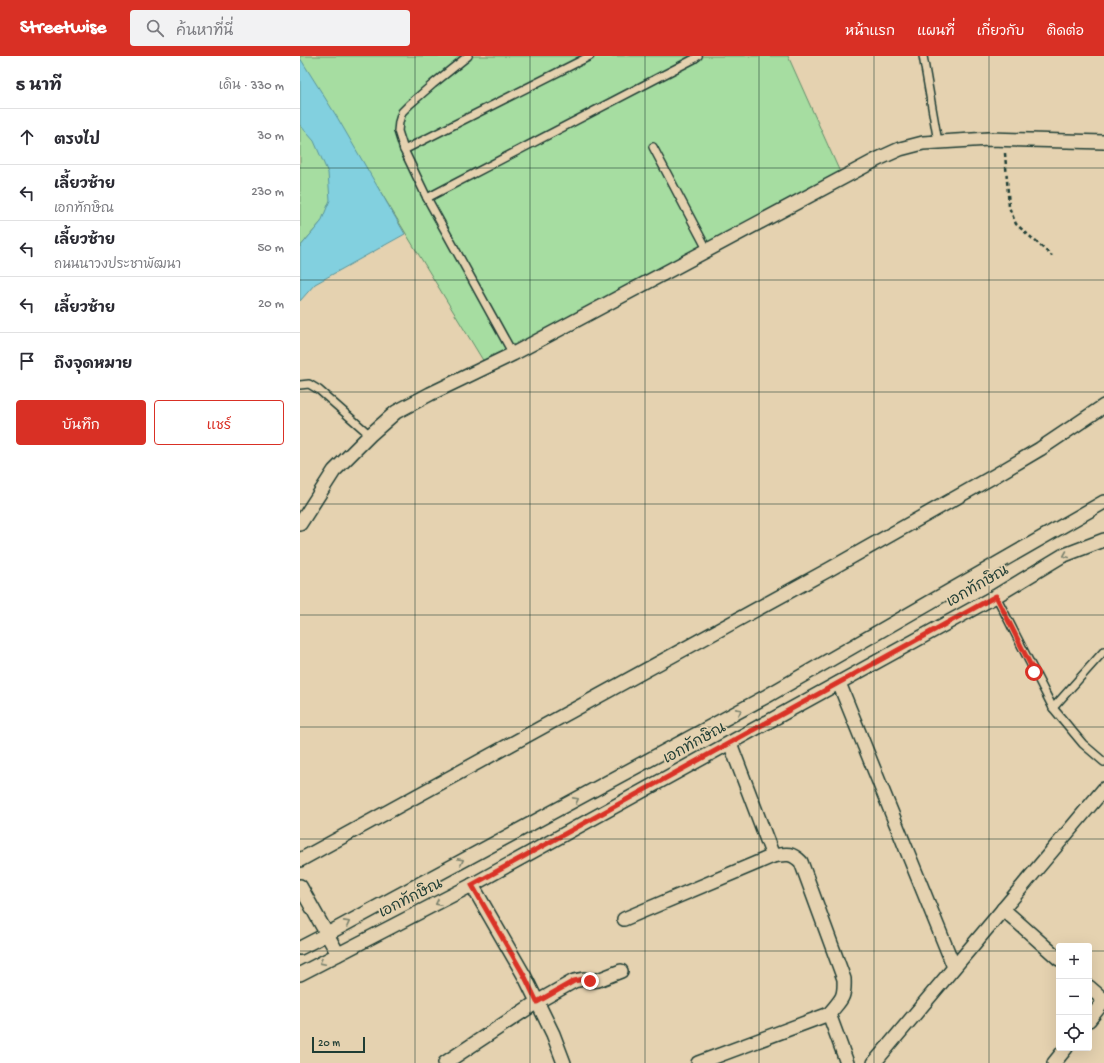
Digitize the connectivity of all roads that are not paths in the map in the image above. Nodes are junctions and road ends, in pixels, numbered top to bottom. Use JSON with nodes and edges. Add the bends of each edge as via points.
{"nodes":[{"id":1,"x":468,"y":56,"type":"edge"},
{"id":2,"x":590,"y":56,"type":"edge"},
{"id":3,"x":698,"y":56,"type":"edge"},
{"id":4,"x":923,"y":56,"type":"edge"},
{"id":5,"x":938,"y":142,"type":"junction"},
{"id":6,"x":1104,"y":142,"type":"edge"},
{"id":7,"x":653,"y":147,"type":"dead end"},
{"id":8,"x":404,"y":150,"type":"junction"},
{"id":9,"x":427,"y":198,"type":"junction"},
{"id":10,"x":708,"y":251,"type":"junction"},
{"id":11,"x":512,"y":354,"type":"junction"},
{"id":12,"x":300,"y":384,"type":"edge"},
{"id":13,"x":1104,"y":406,"type":"edge"},
{"id":14,"x":370,"y":434,"type":"junction"},
{"id":15,"x":1104,"y":502,"type":"edge"},
{"id":16,"x":300,"y":524,"type":"edge"},
{"id":17,"x":1104,"y":540,"type":"edge"},
{"id":18,"x":996,"y":596,"type":"junction"},
{"id":19,"x":1104,"y":651,"type":"edge"},
{"id":20,"x":839,"y":682,"type":"junction"},
{"id":21,"x":1053,"y":708,"type":"junction"},
{"id":22,"x":730,"y":743,"type":"junction"},
{"id":23,"x":1104,"y":762,"type":"edge"},
{"id":24,"x":1104,"y":789,"type":"edge"},
{"id":25,"x":773,"y":856,"type":"junction"},
{"id":26,"x":300,"y":860,"type":"edge"},
{"id":27,"x":472,"y":885,"type":"junction"},
{"id":28,"x":300,"y":886,"type":"edge"},
{"id":29,"x":1003,"y":909,"type":"junction"},
{"id":30,"x":624,"y":919,"type":"dead end"},
{"id":31,"x":327,"y":934,"type":"junction"},
{"id":32,"x":300,"y":948,"type":"edge"},
{"id":33,"x":338,"y":954,"type":"junction"},
{"id":34,"x":1056,"y":956,"type":"edge"},
{"id":35,"x":954,"y":967,"type":"junction"},
{"id":36,"x":621,"y":971,"type":"dead end"},
{"id":37,"x":300,"y":974,"type":"edge"},
{"id":38,"x":1092,"y":990,"type":"edge"},
{"id":39,"x":1104,"y":1001,"type":"edge"},
{"id":40,"x":537,"y":1002,"type":"junction"},
{"id":41,"x":829,"y":1014,"type":"junction"},
{"id":42,"x":1092,"y":1016,"type":"edge"},
{"id":43,"x":1064,"y":1051,"type":"edge"},
{"id":44,"x":445,"y":1063,"type":"edge"},
{"id":45,"x":564,"y":1063,"type":"edge"},
{"id":46,"x":698,"y":1063,"type":"edge"},
{"id":47,"x":847,"y":1063,"type":"edge"},
{"id":48,"x":874,"y":1063,"type":"edge"},
{"id":49,"x":1054,"y":1063,"type":"edge"}],
"edges":[{"from":1,"to":8,"type":"lane","via":[[402,112],[398,131]]},
{"from":2,"to":8,"type":"lane"},
{"from":3,"to":9,"type":"lane"},
{"from":4,"to":5,"type":"lane"},
{"from":5,"to":6,"type":"street","via":[[989,138]]},
{"from":5,"to":10,"type":"street","via":[[900,149],[878,159]]},
{"from":7,"to":10,"type":"lane"},
{"from":8,"to":9,"type":"lane"},
{"from":9,"to":11,"type":"lane"},
{"from":10,"to":11,"type":"street"},
{"from":11,"to":14,"type":"street","via":[[396,412]]},
{"from":12,"to":14,"type":"lane","via":[[309,384],[319,390]]},
{"from":13,"to":26,"type":"street","via":[[1040,449],[830,569]]},
{"from":14,"to":16,"type":"street","via":[[334,471]]},
{"from":31,"to":15,"type":"street","one_way":true,"via":[[768,696]]},
{"from":17,"to":18,"type":"street","name":"เอกทักษิณ","one_way":true,"via":[[1062,556]]},
{"from":18,"to":20,"type":"street","name":"เอกทักษิณ"},
{"from":18,"to":21,"type":"lane"},
{"from":19,"to":21,"type":"lane"},
{"from":20,"to":22,"type":"street","name":"เอกทักษิณ"},
{"from":20,"to":35,"type":"street"},
{"from":21,"to":23,"type":"lane","via":[[1084,744]]},
{"from":22,"to":25,"type":"street"},
{"from":22,"to":27,"type":"street","name":"เอกทักษิณ"},
{"from":24,"to":29,"type":"street"},
{"from":25,"to":30,"type":"street"},
{"from":25,"to":41,"type":"street","via":[[787,854],[801,862],[844,979],[843,998]]},
{"from":27,"to":33,"type":"street","name":"เอกทักษิณ","one_way":true},
{"from":27,"to":40,"type":"street"},
{"from":28,"to":31,"type":"street"},
{"from":29,"to":34,"type":"street"},
{"from":29,"to":35,"type":"street"},
{"from":31,"to":32,"type":"street"},
{"from":31,"to":33,"type":"street"},
{"from":33,"to":37,"type":"street","name":"เอกทักษิณ","one_way":true},
{"from":35,"to":48,"type":"street"},
{"from":36,"to":40,"type":"street","via":[[598,980],[574,981]]},
{"from":38,"to":39,"type":"street"},
{"from":39,"to":42,"type":"street"},
{"from":40,"to":44,"type":"street"},
{"from":40,"to":45,"type":"street"},
{"from":41,"to":46,"type":"street"},
{"from":41,"to":47,"type":"street"},
{"from":43,"to":49,"type":"street"}]}
